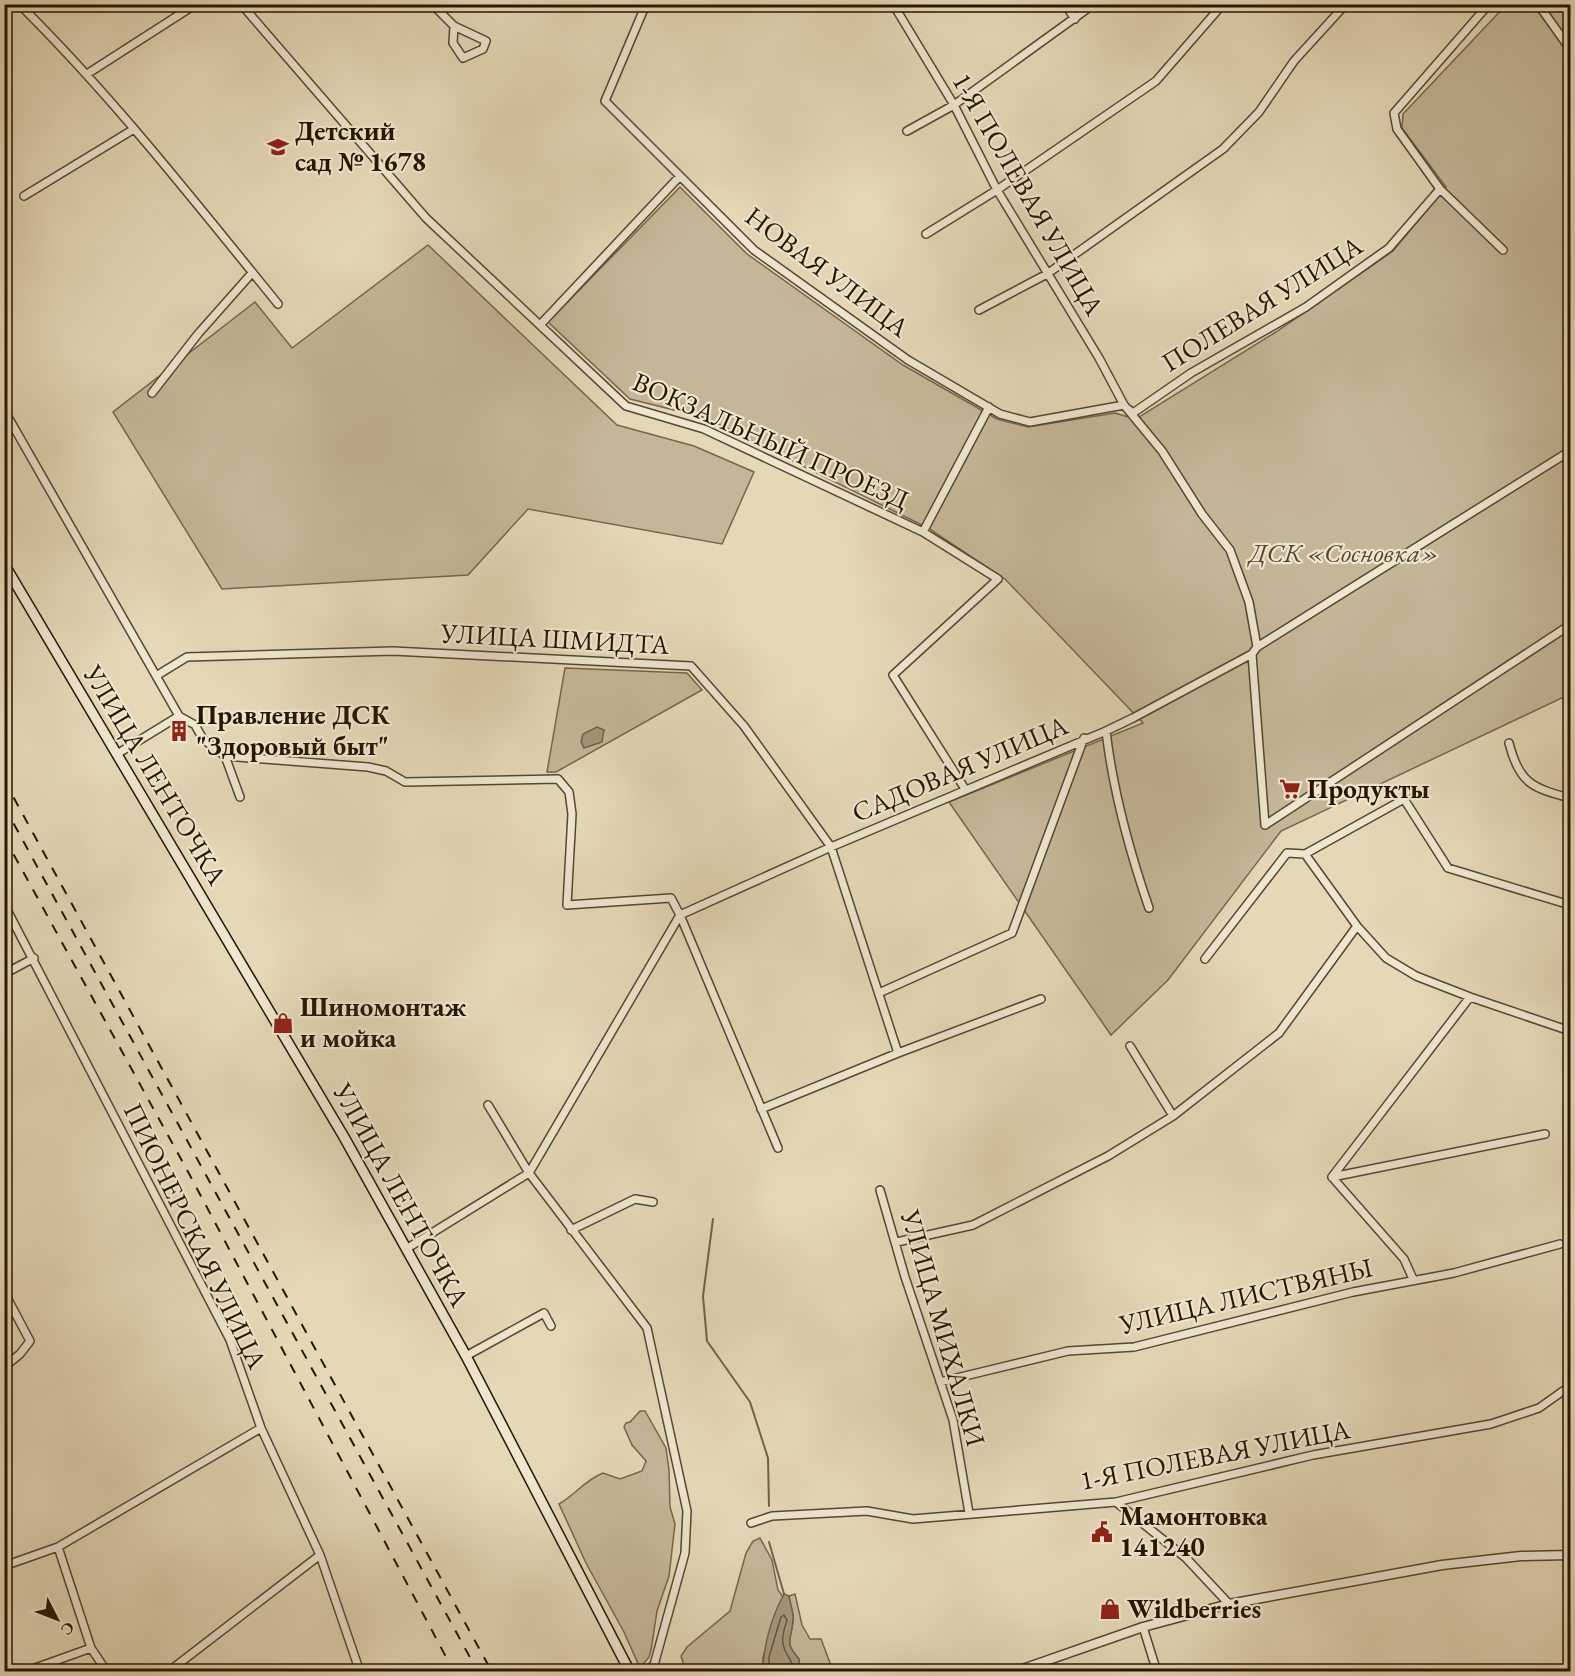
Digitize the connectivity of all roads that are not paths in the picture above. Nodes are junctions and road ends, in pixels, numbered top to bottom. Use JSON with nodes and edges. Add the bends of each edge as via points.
{"nodes":[{"id":1,"x":19,"y":4,"type":"edge"},
{"id":2,"x":196,"y":4,"type":"edge"},
{"id":3,"x":263,"y":4,"type":"edge"},
{"id":4,"x":432,"y":4,"type":"edge"},
{"id":5,"x":646,"y":4,"type":"edge"},
{"id":6,"x":893,"y":4,"type":"edge"},
{"id":7,"x":1065,"y":4,"type":"edge"},
{"id":8,"x":1094,"y":4,"type":"edge"},
{"id":9,"x":1223,"y":4,"type":"edge"},
{"id":10,"x":1346,"y":4,"type":"edge"},
{"id":11,"x":1489,"y":4,"type":"edge"},
{"id":12,"x":1538,"y":4,"type":"edge"},
{"id":13,"x":244,"y":7,"type":"edge"},
{"id":14,"x":1075,"y":19,"type":"junction"},
{"id":15,"x":454,"y":26,"type":"junction"},
{"id":16,"x":1570,"y":49,"type":"edge"},
{"id":17,"x":87,"y":74,"type":"junction"},
{"id":18,"x":954,"y":105,"type":"junction"},
{"id":19,"x":134,"y":129,"type":"junction"},
{"id":20,"x":907,"y":131,"type":"dead end"},
{"id":21,"x":680,"y":176,"type":"junction"},
{"id":22,"x":1440,"y":189,"type":"junction"},
{"id":23,"x":997,"y":190,"type":"junction"},
{"id":24,"x":24,"y":196,"type":"dead end"},
{"id":25,"x":926,"y":234,"type":"dead end"},
{"id":26,"x":1503,"y":250,"type":"dead end"},
{"id":27,"x":252,"y":273,"type":"junction"},
{"id":28,"x":1047,"y":274,"type":"junction"},
{"id":29,"x":278,"y":304,"type":"dead end"},
{"id":30,"x":980,"y":310,"type":"dead end"},
{"id":31,"x":540,"y":325,"type":"junction"},
{"id":32,"x":152,"y":393,"type":"dead end"},
{"id":33,"x":1124,"y":405,"type":"junction"},
{"id":34,"x":989,"y":407,"type":"junction"},
{"id":35,"x":4,"y":410,"type":"edge"},
{"id":36,"x":1570,"y":450,"type":"edge"},
{"id":37,"x":923,"y":532,"type":"junction"},
{"id":38,"x":4,"y":564,"type":"edge"},
{"id":39,"x":1570,"y":624,"type":"edge"},
{"id":40,"x":1254,"y":650,"type":"junction"},
{"id":41,"x":156,"y":676,"type":"junction"},
{"id":42,"x":179,"y":716,"type":"junction"},
{"id":43,"x":1106,"y":730,"type":"junction"},
{"id":44,"x":1084,"y":738,"type":"junction"},
{"id":45,"x":1509,"y":743,"type":"dead end"},
{"id":46,"x":117,"y":754,"type":"junction"},
{"id":47,"x":225,"y":756,"type":"junction"},
{"id":48,"x":965,"y":789,"type":"junction"},
{"id":49,"x":1407,"y":791,"type":"dead end"},
{"id":50,"x":240,"y":797,"type":"dead end"},
{"id":51,"x":1570,"y":798,"type":"edge"},
{"id":52,"x":1404,"y":799,"type":"junction"},
{"id":53,"x":831,"y":847,"type":"junction"},
{"id":54,"x":1305,"y":854,"type":"junction"},
{"id":55,"x":4,"y":904,"type":"edge"},
{"id":56,"x":1570,"y":905,"type":"edge"},
{"id":57,"x":1149,"y":908,"type":"dead end"},
{"id":58,"x":680,"y":915,"type":"junction"},
{"id":59,"x":1357,"y":926,"type":"junction"},
{"id":60,"x":34,"y":958,"type":"junction"},
{"id":61,"x":1205,"y":959,"type":"dead end"},
{"id":62,"x":4,"y":974,"type":"edge"},
{"id":63,"x":879,"y":993,"type":"junction"},
{"id":64,"x":1470,"y":997,"type":"junction"},
{"id":65,"x":1041,"y":999,"type":"dead end"},
{"id":66,"x":1570,"y":1031,"type":"edge"},
{"id":67,"x":1130,"y":1046,"type":"dead end"},
{"id":68,"x":898,"y":1053,"type":"junction"},
{"id":69,"x":488,"y":1105,"type":"dead end"},
{"id":70,"x":761,"y":1109,"type":"junction"},
{"id":71,"x":1173,"y":1116,"type":"junction"},
{"id":72,"x":1545,"y":1134,"type":"dead end"},
{"id":73,"x":778,"y":1148,"type":"dead end"},
{"id":74,"x":529,"y":1173,"type":"junction"},
{"id":75,"x":1332,"y":1177,"type":"junction"},
{"id":76,"x":880,"y":1190,"type":"dead end"},
{"id":77,"x":654,"y":1202,"type":"dead end"},
{"id":78,"x":571,"y":1230,"type":"junction"},
{"id":79,"x":897,"y":1242,"type":"junction"},
{"id":80,"x":1560,"y":1244,"type":"dead end"},
{"id":81,"x":406,"y":1249,"type":"junction"},
{"id":82,"x":1413,"y":1279,"type":"junction"},
{"id":83,"x":4,"y":1292,"type":"edge"},
{"id":84,"x":551,"y":1326,"type":"dead end"},
{"id":85,"x":466,"y":1356,"type":"junction"},
{"id":86,"x":4,"y":1367,"type":"edge"},
{"id":87,"x":940,"y":1382,"type":"junction"},
{"id":88,"x":1570,"y":1386,"type":"edge"},
{"id":89,"x":261,"y":1428,"type":"junction"},
{"id":90,"x":1116,"y":1502,"type":"junction"},
{"id":91,"x":969,"y":1513,"type":"junction"},
{"id":92,"x":751,"y":1523,"type":"dead end"},
{"id":93,"x":58,"y":1547,"type":"junction"},
{"id":94,"x":320,"y":1555,"type":"junction"},
{"id":95,"x":1570,"y":1555,"type":"edge"},
{"id":96,"x":4,"y":1566,"type":"edge"},
{"id":97,"x":1229,"y":1604,"type":"junction"},
{"id":98,"x":1143,"y":1627,"type":"junction"},
{"id":99,"x":92,"y":1648,"type":"junction"},
{"id":100,"x":24,"y":1671,"type":"edge"},
{"id":101,"x":107,"y":1671,"type":"edge"},
{"id":102,"x":168,"y":1671,"type":"edge"},
{"id":103,"x":360,"y":1671,"type":"edge"},
{"id":104,"x":630,"y":1671,"type":"edge"},
{"id":105,"x":645,"y":1671,"type":"edge"},
{"id":106,"x":1014,"y":1671,"type":"edge"},
{"id":107,"x":1157,"y":1671,"type":"edge"}],
"edges":[{"from":1,"to":17,"type":"street"},
{"from":2,"to":17,"type":"street"},
{"from":3,"to":13,"type":"street"},
{"from":4,"to":15,"type":"street"},
{"from":5,"to":21,"type":"street","name":"НОВАЯ УЛИЦА","via":[[605,101]]},
{"from":6,"to":18,"type":"street","name":"1-Я ПОЛЕВАЯ УЛИЦА"},
{"from":7,"to":14,"type":"street"},
{"from":8,"to":14,"type":"street"},
{"from":9,"to":23,"type":"street","via":[[1156,81]]},
{"from":10,"to":28,"type":"street","via":[[1294,61],[1259,112],[1223,149]]},
{"from":11,"to":22,"type":"street","via":[[1394,113],[1397,129]]},
{"from":12,"to":16,"type":"street"},
{"from":13,"to":31,"type":"street","name":"ВОКЗАЛЬНЫЙ ПРОЕЗД","via":[[426,218]]},
{"from":14,"to":18,"type":"street"},
{"from":15,"to":15,"type":"street","via":[[453,43],[463,58],[483,49],[486,41]]},
{"from":17,"to":19,"type":"street"},
{"from":18,"to":20,"type":"street"},
{"from":18,"to":23,"type":"street","name":"1-Я ПОЛЕВАЯ УЛИЦА"},
{"from":19,"to":24,"type":"street"},
{"from":19,"to":27,"type":"street"},
{"from":21,"to":31,"type":"street"},
{"from":21,"to":34,"type":"street","name":"НОВАЯ УЛИЦА","via":[[754,250],[908,360]]},
{"from":22,"to":26,"type":"street"},
{"from":22,"to":33,"type":"street","name":"ПОЛЕВАЯ УЛИЦА","via":[[1389,248],[1306,307],[1191,373],[1132,413]]},
{"from":23,"to":25,"type":"street"},
{"from":23,"to":28,"type":"street","name":"1-Я ПОЛЕВАЯ УЛИЦА"},
{"from":27,"to":29,"type":"street"},
{"from":27,"to":32,"type":"street","via":[[198,333]]},
{"from":28,"to":30,"type":"street"},
{"from":28,"to":33,"type":"street","name":"1-Я ПОЛЕВАЯ УЛИЦА"},
{"from":31,"to":37,"type":"street","name":"ВОКЗАЛЬНЫЙ ПРОЕЗД","via":[[626,406],[704,429]]},
{"from":33,"to":34,"type":"street","name":"НОВАЯ УЛИЦА","via":[[1030,422]]},
{"from":33,"to":40,"type":"street","name":"1-Я ПОЛЕВАЯ УЛИЦА","via":[[1162,451],[1230,550],[1249,602]]},
{"from":34,"to":37,"type":"street"},
{"from":35,"to":41,"type":"street"},
{"from":36,"to":40,"type":"street","name":"САДОВАЯ УЛИЦА"},
{"from":37,"to":48,"type":"street","name":"ВОКЗАЛЬНЫЙ ПРОЕЗД","via":[[998,579],[893,675]]},
{"from":38,"to":46,"type":"main road","name":"УЛИЦА ЛЕНТОЧКА"},
{"from":39,"to":40,"type":"street","name":"1-Я ПОЛЕВАЯ УЛИЦА","via":[[1265,825]]},
{"from":40,"to":43,"type":"street","name":"САДОВАЯ УЛИЦА"},
{"from":41,"to":42,"type":"street"},
{"from":41,"to":53,"type":"street","name":"УЛИЦА ШМИДТА","via":[[187,657],[393,651],[691,666],[744,726]]},
{"from":42,"to":46,"type":"street"},
{"from":42,"to":47,"type":"street","via":[[195,725],[203,739]]},
{"from":43,"to":44,"type":"street","name":"САДОВАЯ УЛИЦА"},
{"from":43,"to":57,"type":"street","via":[[1130,850]]},
{"from":44,"to":48,"type":"street","name":"САДОВАЯ УЛИЦА"},
{"from":44,"to":63,"type":"street","via":[[1012,933]]},
{"from":45,"to":51,"type":"street","via":[[1514,765],[1526,780],[1541,790]]},
{"from":46,"to":81,"type":"main road","name":"УЛИЦА ЛЕНТОЧКА"},
{"from":47,"to":50,"type":"street"},
{"from":47,"to":58,"type":"street","via":[[368,767],[386,771],[405,782],[558,779],[569,792],[572,814],[567,905],[671,898]]},
{"from":48,"to":53,"type":"street","name":"САДОВАЯ УЛИЦА"},
{"from":49,"to":52,"type":"street"},
{"from":52,"to":54,"type":"street"},
{"from":52,"to":56,"type":"street","via":[[1448,868]]},
{"from":53,"to":58,"type":"street","name":"САДОВАЯ УЛИЦА"},
{"from":53,"to":63,"type":"street","name":"УЛИЦА ШМИДТА"},
{"from":54,"to":59,"type":"street"},
{"from":54,"to":61,"type":"street","via":[[1287,853]]},
{"from":55,"to":60,"type":"street","name":"ПИОНЕРСКАЯ УЛИЦА"},
{"from":58,"to":70,"type":"street"},
{"from":58,"to":74,"type":"street"},
{"from":59,"to":64,"type":"street","via":[[1386,958],[1416,976]]},
{"from":59,"to":71,"type":"street","via":[[1279,1033]]},
{"from":60,"to":62,"type":"street"},
{"from":60,"to":89,"type":"street","name":"ПИОНЕРСКАЯ УЛИЦА","via":[[230,1340]]},
{"from":63,"to":68,"type":"street","name":"УЛИЦА ШМИДТА"},
{"from":64,"to":66,"type":"street"},
{"from":64,"to":75,"type":"street"},
{"from":65,"to":68,"type":"street"},
{"from":67,"to":71,"type":"street"},
{"from":68,"to":70,"type":"street"},
{"from":69,"to":74,"type":"street"},
{"from":70,"to":73,"type":"street"},
{"from":71,"to":79,"type":"street","via":[[1108,1156],[974,1225]]},
{"from":72,"to":75,"type":"street"},
{"from":74,"to":78,"type":"street"},
{"from":74,"to":81,"type":"street"},
{"from":75,"to":82,"type":"street","via":[[1404,1258]]},
{"from":76,"to":79,"type":"street","name":"УЛИЦА МИХАЛКИ"},
{"from":77,"to":78,"type":"street","via":[[635,1199]]},
{"from":78,"to":105,"type":"street","via":[[647,1328],[687,1511],[685,1553],[654,1665]]},
{"from":79,"to":87,"type":"street","name":"УЛИЦА МИХАЛКИ"},
{"from":80,"to":82,"type":"street","name":"УЛИЦА ЛИСТВЯНЫ","via":[[1454,1273]]},
{"from":81,"to":85,"type":"main road","name":"УЛИЦА ЛЕНТОЧКА"},
{"from":82,"to":87,"type":"street","name":"УЛИЦА ЛИСТВЯНЫ","via":[[1134,1347],[1068,1351]]},
{"from":83,"to":86,"type":"street","via":[[30,1341]]},
{"from":84,"to":85,"type":"street","via":[[544,1312]]},
{"from":85,"to":104,"type":"main road","name":"УЛИЦА ЛЕНТОЧКА"},
{"from":87,"to":91,"type":"street","name":"УЛИЦА МИХАЛКИ","via":[[953,1420]]},
{"from":88,"to":90,"type":"street","name":"1-Я ПОЛЕВАЯ УЛИЦА","via":[[1539,1408],[1491,1424],[1313,1455]]},
{"from":89,"to":93,"type":"street"},
{"from":89,"to":94,"type":"street","name":"ПИОНЕРСКАЯ УЛИЦА"},
{"from":90,"to":91,"type":"street","name":"1-Я ПОЛЕВАЯ УЛИЦА"},
{"from":90,"to":97,"type":"street","via":[[1186,1558]]},
{"from":91,"to":92,"type":"street","name":"1-Я ПОЛЕВАЯ УЛИЦА","via":[[913,1520],[867,1511],[772,1516]]},
{"from":93,"to":96,"type":"street"},
{"from":93,"to":99,"type":"street"},
{"from":94,"to":102,"type":"street"},
{"from":94,"to":103,"type":"street","name":"ПИОНЕРСКАЯ УЛИЦА"},
{"from":95,"to":97,"type":"street","via":[[1442,1565]]},
{"from":97,"to":98,"type":"street"},
{"from":98,"to":106,"type":"street"},
{"from":98,"to":107,"type":"street"},
{"from":99,"to":100,"type":"street"},
{"from":99,"to":101,"type":"street"}]}
